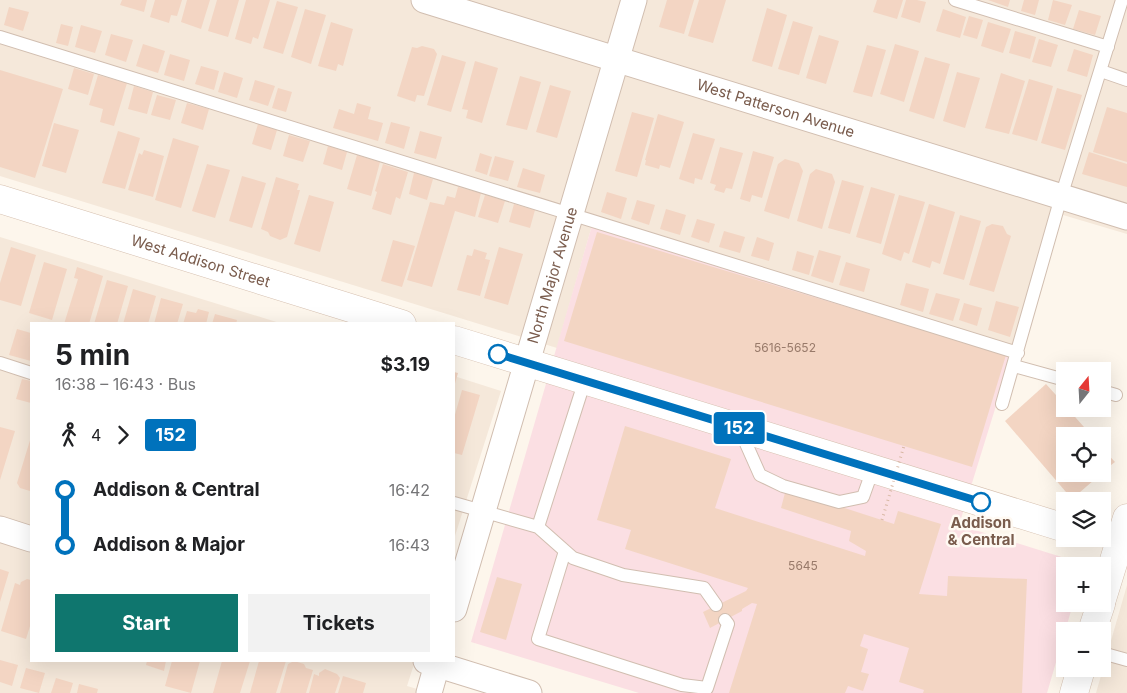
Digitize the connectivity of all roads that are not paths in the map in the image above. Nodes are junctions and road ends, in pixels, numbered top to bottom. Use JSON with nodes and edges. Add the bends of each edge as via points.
{"nodes":[{"id":1,"x":424,"y":0,"type":"edge"},
{"id":2,"x":634,"y":0,"type":"edge"},
{"id":3,"x":955,"y":0,"type":"edge"},
{"id":4,"x":1122,"y":0,"type":"edge"},
{"id":5,"x":0,"y":37,"type":"edge"},
{"id":6,"x":1108,"y":47,"type":"junction"},
{"id":7,"x":617,"y":60,"type":"junction"},
{"id":8,"x":1101,"y":71,"type":"junction"},
{"id":9,"x":1127,"y":80,"type":"edge"},
{"id":10,"x":1061,"y":197,"type":"junction"},
{"id":11,"x":0,"y":199,"type":"edge"},
{"id":12,"x":571,"y":214,"type":"junction"},
{"id":13,"x":1127,"y":217,"type":"edge"},
{"id":14,"x":396,"y":322,"type":"edge"},
{"id":15,"x":455,"y":340,"type":"edge"},
{"id":16,"x":1018,"y":353,"type":"junction"},
{"id":17,"x":0,"y":363,"type":"edge"},
{"id":18,"x":527,"y":363,"type":"junction"},
{"id":19,"x":1014,"y":366,"type":"junction"},
{"id":20,"x":30,"y":373,"type":"edge"},
{"id":21,"x":1056,"y":378,"type":"edge"},
{"id":22,"x":585,"y":380,"type":"junction"},
{"id":23,"x":1111,"y":394,"type":"edge"},
{"id":24,"x":1116,"y":395,"type":"dead end"},
{"id":25,"x":1002,"y":404,"type":"dead end"},
{"id":26,"x":739,"y":428,"type":"junction"},
{"id":27,"x":874,"y":469,"type":"junction"},
{"id":28,"x":455,"y":503,"type":"edge"},
{"id":29,"x":483,"y":512,"type":"junction"},
{"id":30,"x":1127,"y":518,"type":"edge"},
{"id":31,"x":1056,"y":525,"type":"edge"},
{"id":32,"x":538,"y":527,"type":"junction"},
{"id":33,"x":0,"y":530,"type":"edge"},
{"id":34,"x":30,"y":539,"type":"edge"},
{"id":35,"x":1116,"y":543,"type":"edge"},
{"id":36,"x":565,"y":551,"type":"junction"},
{"id":37,"x":1111,"y":563,"type":"edge"},
{"id":38,"x":716,"y":605,"type":"dead end"},
{"id":39,"x":455,"y":607,"type":"edge"},
{"id":40,"x":725,"y":620,"type":"dead end"},
{"id":41,"x":1111,"y":655,"type":"edge"},
{"id":42,"x":1127,"y":660,"type":"edge"},
{"id":43,"x":434,"y":662,"type":"edge"},
{"id":44,"x":1079,"y":677,"type":"edge"},
{"id":45,"x":429,"y":693,"type":"edge"},
{"id":46,"x":529,"y":693,"type":"edge"},
{"id":47,"x":1074,"y":693,"type":"edge"}],
"edges":[{"from":1,"to":7,"type":"street","name":"West Patterson Avenue"},
{"from":2,"to":7,"type":"street","name":"North Major Avenue"},
{"from":3,"to":6,"type":"lane"},
{"from":4,"to":6,"type":"lane"},
{"from":5,"to":12,"type":"lane"},
{"from":6,"to":8,"type":"lane"},
{"from":7,"to":10,"type":"street","name":"West Patterson Avenue"},
{"from":7,"to":12,"type":"street","name":"North Major Avenue"},
{"from":8,"to":9,"type":"lane"},
{"from":8,"to":10,"type":"lane"},
{"from":10,"to":13,"type":"street","name":"West Patterson Avenue"},
{"from":10,"to":16,"type":"lane"},
{"from":11,"to":14,"type":"street","name":"West Addison Street"},
{"from":12,"to":16,"type":"lane"},
{"from":12,"to":18,"type":"street","name":"North Major Avenue"},
{"from":15,"to":18,"type":"street"},
{"from":16,"to":19,"type":"lane"},
{"from":17,"to":20,"type":"lane"},
{"from":18,"to":22,"type":"street"},
{"from":18,"to":29,"type":"street","name":"North Major Avenue"},
{"from":19,"to":21,"type":"lane"},
{"from":19,"to":25,"type":"lane"},
{"from":22,"to":26,"type":"street"},
{"from":22,"to":32,"type":"lane"},
{"from":23,"to":24,"type":"lane"},
{"from":26,"to":27,"type":"street"},
{"from":26,"to":27,"type":"lane","via":[[760,475],[784,486],[839,502],[863,497]]},
{"from":27,"to":31,"type":"street"},
{"from":28,"to":29,"type":"lane"},
{"from":29,"to":32,"type":"lane"},
{"from":29,"to":39,"type":"street","name":"North Major Avenue"},
{"from":30,"to":35,"type":"street"},
{"from":32,"to":36,"type":"lane"},
{"from":33,"to":34,"type":"street"},
{"from":35,"to":37,"type":"street"},
{"from":36,"to":38,"type":"lane","via":[[573,558],[623,575],[704,588]]},
{"from":36,"to":40,"type":"lane","via":[[538,639],[682,685],[706,688],[728,624]]},
{"from":41,"to":42,"type":"lane"},
{"from":43,"to":45,"type":"street"},
{"from":43,"to":46,"type":"street"},
{"from":44,"to":47,"type":"street"}]}
